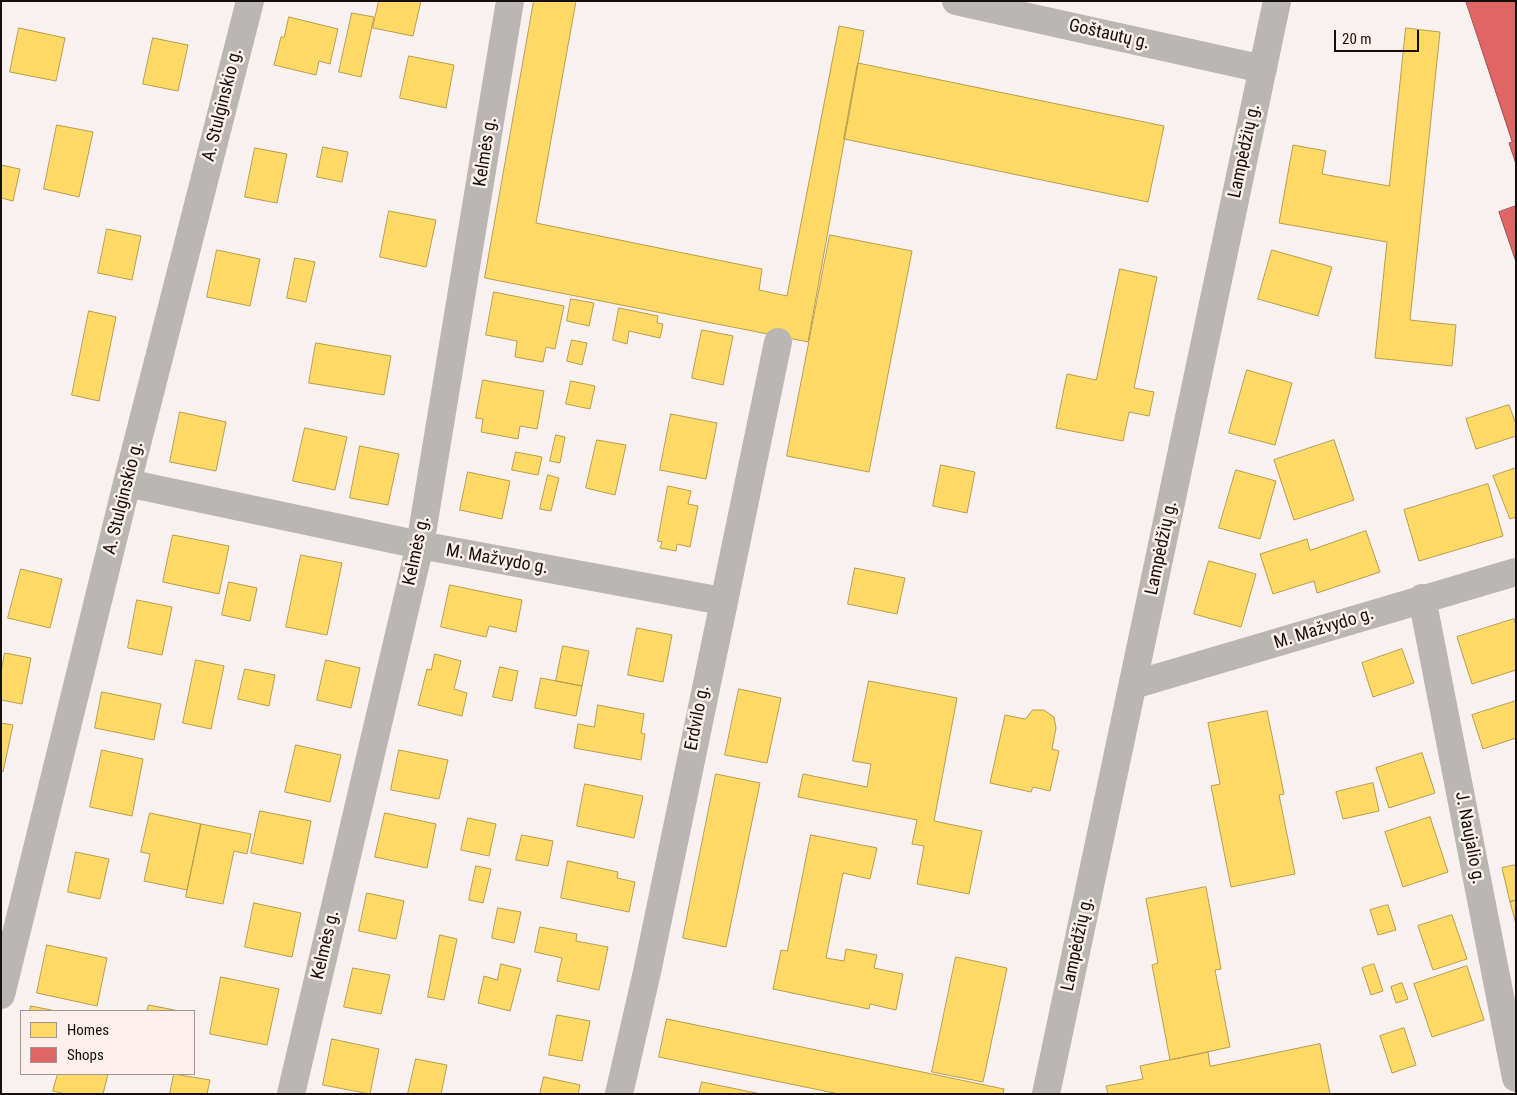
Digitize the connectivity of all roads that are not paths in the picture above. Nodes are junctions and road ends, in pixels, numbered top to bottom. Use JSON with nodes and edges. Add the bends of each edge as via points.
{"nodes":[{"id":1,"x":250,"y":1,"type":"edge"},
{"id":2,"x":510,"y":1,"type":"edge"},
{"id":3,"x":956,"y":1,"type":"edge"},
{"id":4,"x":1277,"y":1,"type":"edge"},
{"id":5,"x":1263,"y":69,"type":"junction"},
{"id":6,"x":778,"y":342,"type":"dead end"},
{"id":7,"x":127,"y":483,"type":"junction"},
{"id":8,"x":420,"y":546,"type":"junction"},
{"id":9,"x":1516,"y":572,"type":"edge"},
{"id":10,"x":1422,"y":598,"type":"junction"},
{"id":11,"x":722,"y":601,"type":"junction"},
{"id":12,"x":1133,"y":685,"type":"junction"},
{"id":13,"x":12,"y":905,"type":"edge"},
{"id":14,"x":1,"y":995,"type":"edge"},
{"id":15,"x":1516,"y":1078,"type":"edge"},
{"id":16,"x":291,"y":1094,"type":"edge"},
{"id":17,"x":619,"y":1094,"type":"edge"},
{"id":18,"x":1046,"y":1094,"type":"edge"}],
"edges":[{"from":1,"to":7,"type":"street","name":"A. Stulginskio g."},
{"from":2,"to":8,"type":"street","name":"Kelmės g."},
{"from":3,"to":5,"type":"street","name":"Goštautų g."},
{"from":4,"to":5,"type":"street","name":"Lampėdžių g."},
{"from":5,"to":12,"type":"street","name":"Lampėdžių g."},
{"from":6,"to":11,"type":"street","name":"Erdvilo g."},
{"from":7,"to":8,"type":"street","name":"M. Mažvydo g."},
{"from":7,"to":13,"type":"street","name":"A. Stulginskio g."},
{"from":8,"to":11,"type":"street","name":"M. Mažvydo g."},
{"from":8,"to":16,"type":"street","name":"Kelmės g."},
{"from":9,"to":10,"type":"street","name":"M. Mažvydo g."},
{"from":10,"to":12,"type":"street","name":"M. Mažvydo g."},
{"from":10,"to":15,"type":"street","name":"J. Naujalio g."},
{"from":11,"to":17,"type":"street","name":"Erdvilo g."},
{"from":12,"to":18,"type":"street","name":"Lampėdžių g."},
{"from":13,"to":14,"type":"street","name":"A. Stulginskio g."}]}
